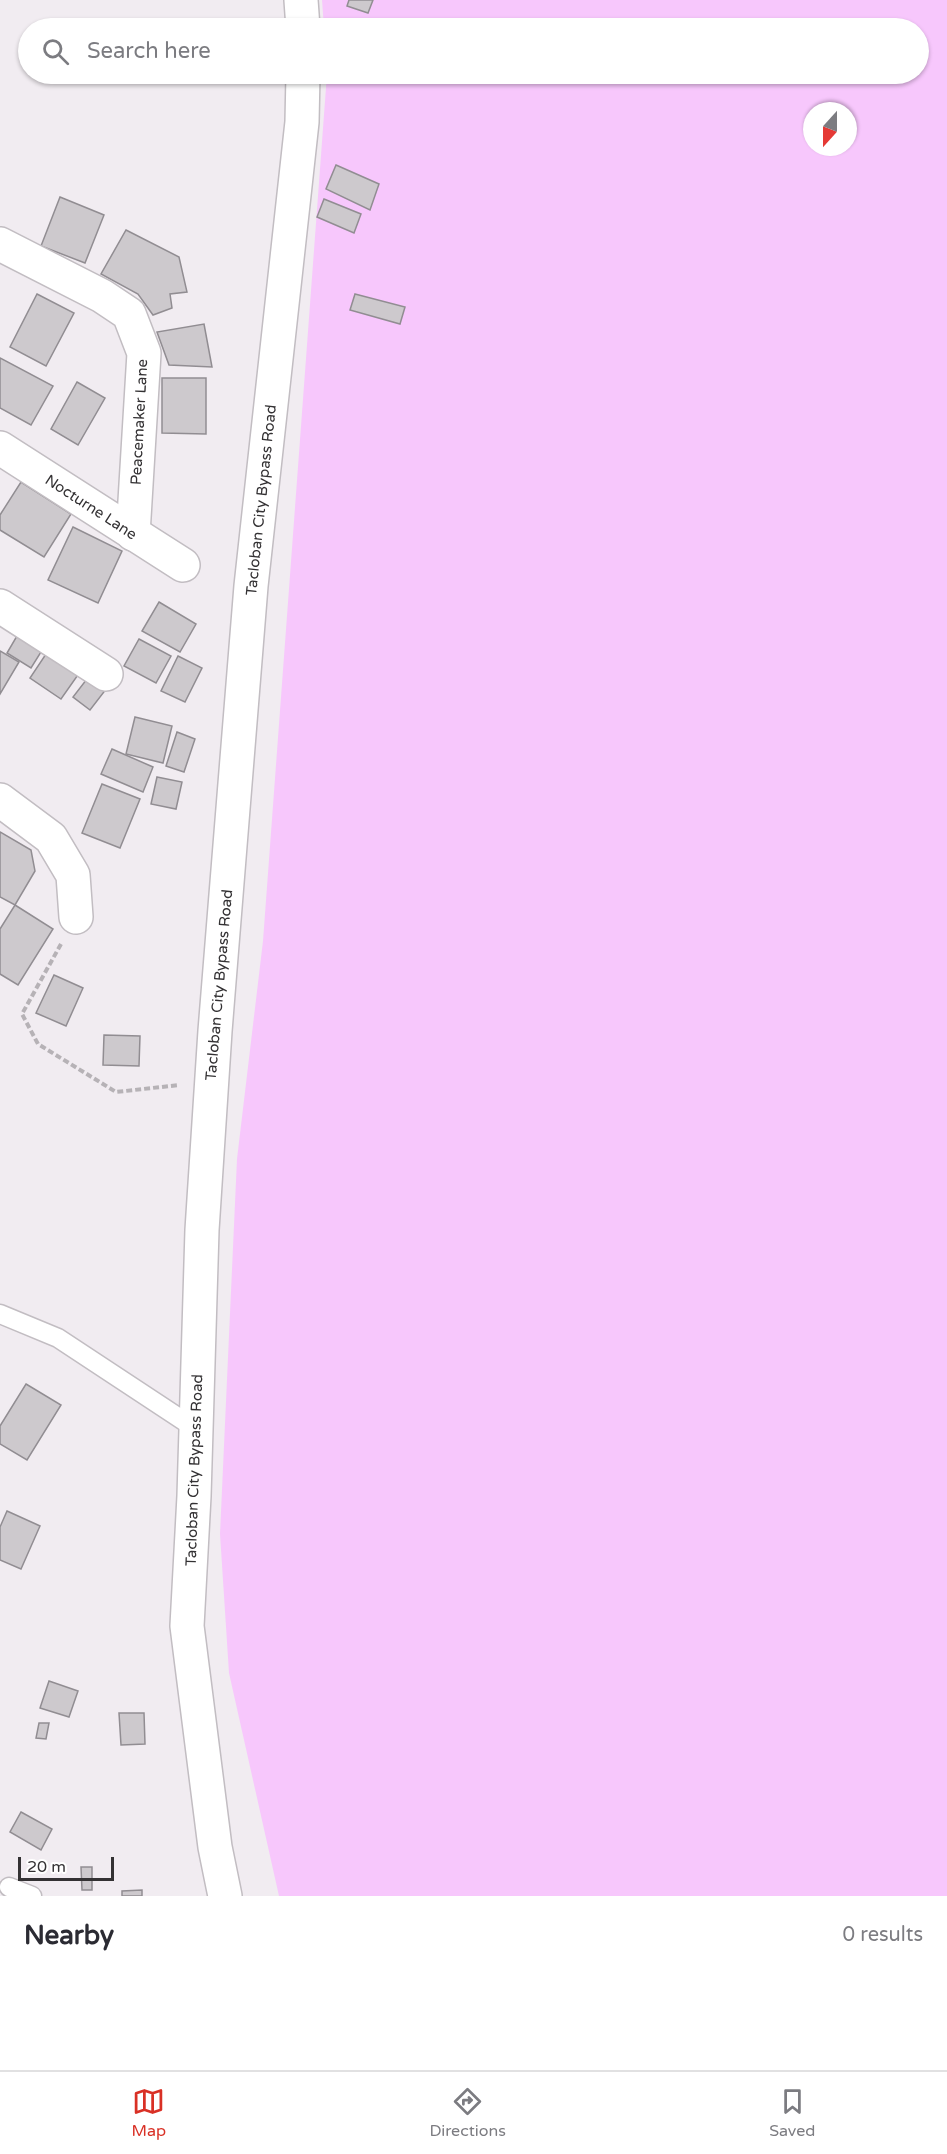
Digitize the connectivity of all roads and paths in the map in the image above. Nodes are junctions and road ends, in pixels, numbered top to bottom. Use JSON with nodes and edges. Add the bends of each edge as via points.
{"nodes":[{"id":1,"x":301,"y":0,"type":"edge"},
{"id":2,"x":302,"y":18,"type":"edge"},
{"id":3,"x":303,"y":84,"type":"edge"},
{"id":4,"x":0,"y":244,"type":"edge"},
{"id":5,"x":0,"y":448,"type":"edge"},
{"id":6,"x":133,"y":534,"type":"junction"},
{"id":7,"x":183,"y":565,"type":"dead end"},
{"id":8,"x":0,"y":606,"type":"edge"},
{"id":9,"x":106,"y":674,"type":"dead end"},
{"id":10,"x":0,"y":800,"type":"edge"},
{"id":11,"x":76,"y":917,"type":"joint"},
{"id":12,"x":211,"y":1082,"type":"junction"},
{"id":13,"x":0,"y":1314,"type":"edge"},
{"id":14,"x":196,"y":1429,"type":"junction"},
{"id":15,"x":9,"y":1887,"type":"dead end"},
{"id":16,"x":33,"y":1896,"type":"edge"},
{"id":17,"x":225,"y":1896,"type":"edge"}],
"edges":[{"from":1,"to":2,"type":"main road"},
{"from":3,"to":12,"type":"main road","name":"Tacloban City Bypass Road","via":[[302,122],[251,586]]},
{"from":4,"to":6,"type":"main road","name":"Peacemaker Lane","via":[[129,314],[144,353]]},
{"from":5,"to":6,"type":"main road","name":"Nocturne Lane"},
{"from":6,"to":7,"type":"main road","name":"Nocturne Lane"},
{"from":8,"to":9,"type":"main road"},
{"from":10,"to":11,"type":"main road","via":[[51,838],[73,875]]},
{"from":11,"to":12,"type":"path","via":[[22,1014],[38,1044],[116,1092]]},
{"from":12,"to":14,"type":"main road","name":"Tacloban City Bypass Road"},
{"from":13,"to":14,"type":"lane","via":[[58,1338]]},
{"from":14,"to":17,"type":"main road","name":"Tacloban City Bypass Road","via":[[187,1626],[214,1847]]},
{"from":15,"to":16,"type":"lane"}]}
